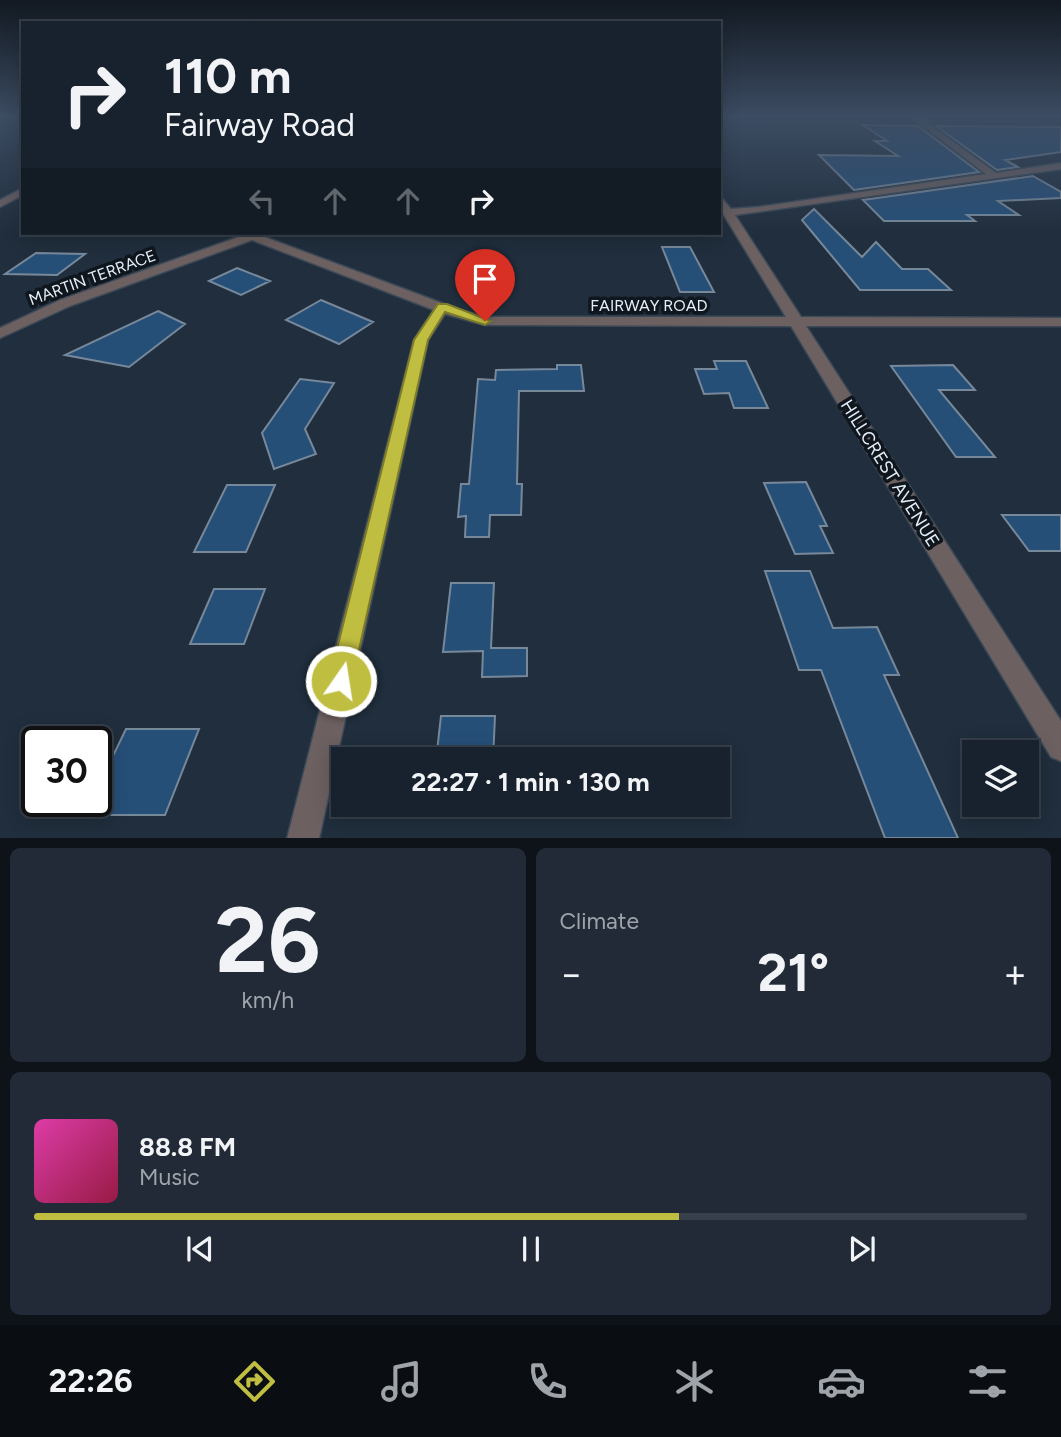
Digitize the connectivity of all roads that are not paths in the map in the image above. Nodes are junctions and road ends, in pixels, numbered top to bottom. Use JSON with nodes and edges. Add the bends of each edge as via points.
{"nodes":[{"id":1,"x":966,"y":155,"type":"edge"},
{"id":2,"x":1061,"y":166,"type":"edge"},
{"id":3,"x":994,"y":176,"type":"junction"},
{"id":4,"x":21,"y":192,"type":"edge"},
{"id":5,"x":0,"y":204,"type":"edge"},
{"id":6,"x":723,"y":205,"type":"edge"},
{"id":7,"x":253,"y":235,"type":"edge"},
{"id":8,"x":259,"y":235,"type":"edge"},
{"id":9,"x":443,"y":306,"type":"junction"},
{"id":10,"x":0,"y":322,"type":"edge"},
{"id":11,"x":1061,"y":322,"type":"edge"},
{"id":12,"x":797,"y":323,"type":"junction"},
{"id":13,"x":16,"y":325,"type":"junction"},
{"id":14,"x":0,"y":334,"type":"edge"},
{"id":15,"x":1061,"y":747,"type":"edge"},
{"id":16,"x":303,"y":838,"type":"edge"}],
"edges":[{"from":1,"to":3,"type":"street"},
{"from":2,"to":3,"type":"street"},
{"from":3,"to":6,"type":"street","via":[[758,210]]},
{"from":4,"to":5,"type":"street"},
{"from":6,"to":12,"type":"street","name":"HILLCREST AVENUE"},
{"from":7,"to":13,"type":"street","name":"MARTIN TERRACE"},
{"from":8,"to":9,"type":"street","name":"FAIRWAY ROAD"},
{"from":9,"to":12,"type":"street","name":"FAIRWAY ROAD","via":[[471,319],[502,323]]},
{"from":9,"to":16,"type":"street","via":[[421,340]]},
{"from":10,"to":13,"type":"street"},
{"from":11,"to":12,"type":"street","name":"FAIRWAY ROAD"},
{"from":12,"to":15,"type":"street","name":"HILLCREST AVENUE"},
{"from":13,"to":14,"type":"street","name":"MARTIN TERRACE"}]}
